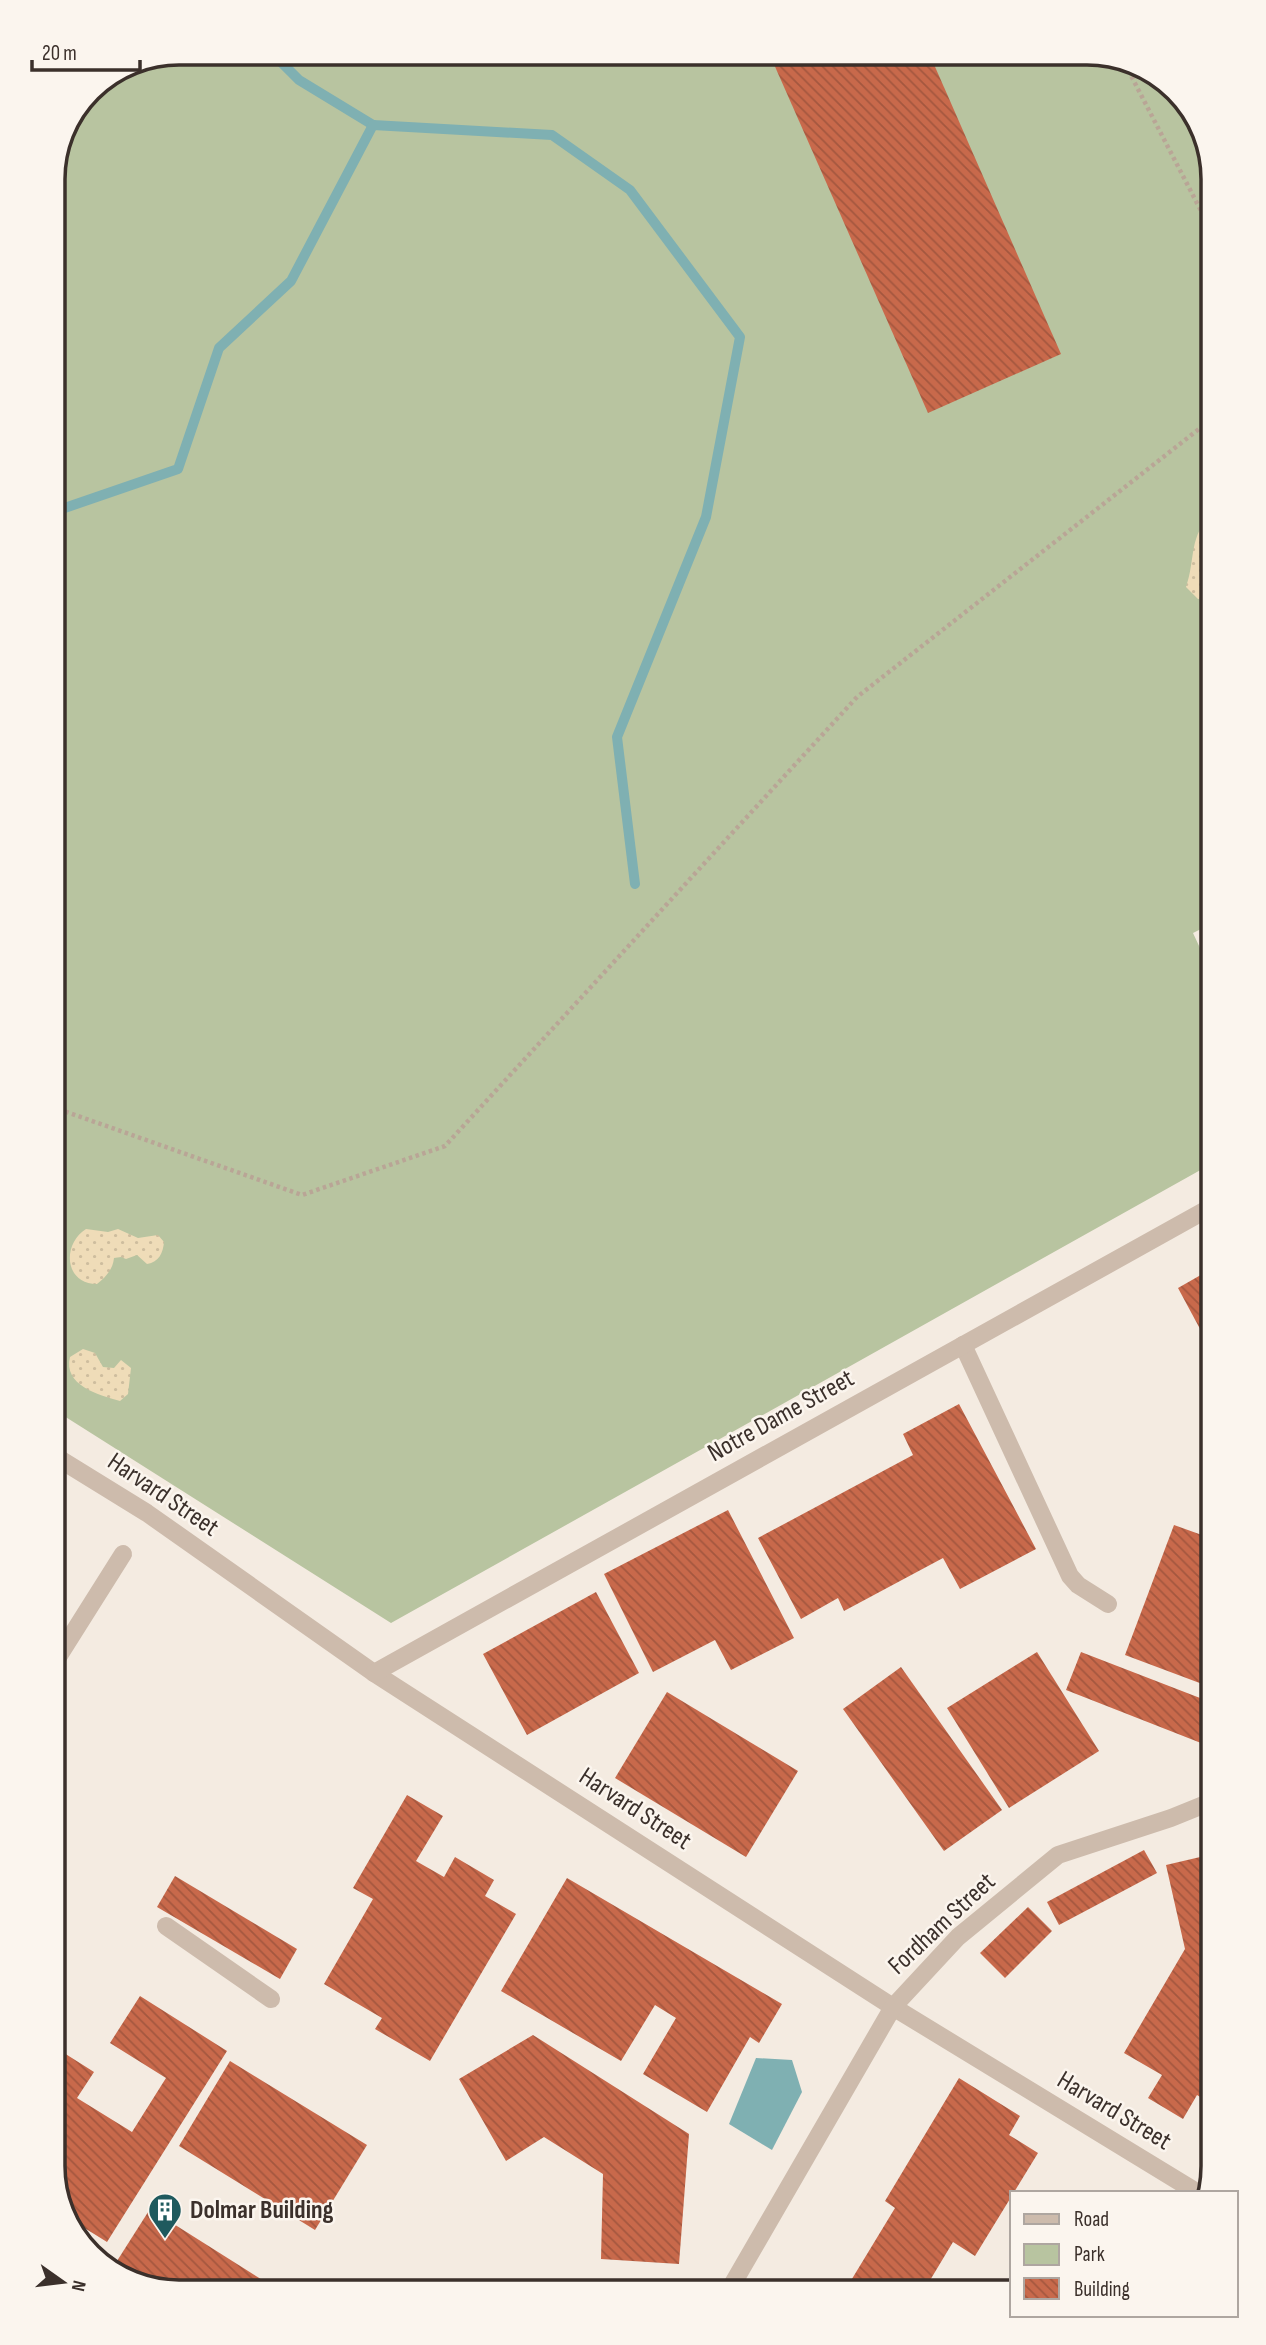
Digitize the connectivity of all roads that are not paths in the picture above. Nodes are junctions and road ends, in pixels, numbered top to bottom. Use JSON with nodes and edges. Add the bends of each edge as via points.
{"nodes":[{"id":1,"x":1201,"y":1213,"type":"edge"},
{"id":2,"x":963,"y":1345,"type":"junction"},
{"id":3,"x":65,"y":1462,"type":"edge"},
{"id":4,"x":123,"y":1554,"type":"dead end"},
{"id":5,"x":1108,"y":1604,"type":"dead end"},
{"id":6,"x":65,"y":1645,"type":"edge"},
{"id":7,"x":373,"y":1673,"type":"junction"},
{"id":8,"x":1201,"y":1806,"type":"edge"},
{"id":9,"x":166,"y":1926,"type":"dead end"},
{"id":10,"x":271,"y":1999,"type":"dead end"},
{"id":11,"x":893,"y":2007,"type":"junction"},
{"id":12,"x":1195,"y":2191,"type":"edge"},
{"id":13,"x":735,"y":2280,"type":"edge"}],
"edges":[{"from":1,"to":2,"type":"street","name":"Notre Dame Street"},
{"from":2,"to":5,"type":"street","via":[[1070,1576]]},
{"from":2,"to":7,"type":"street","name":"Notre Dame Street"},
{"from":3,"to":7,"type":"street","name":"Harvard Street","via":[[147,1513]]},
{"from":4,"to":6,"type":"street"},
{"from":7,"to":11,"type":"street","name":"Harvard Street"},
{"from":8,"to":11,"type":"street","name":"Fordham Street","via":[[1058,1855],[958,1937]]},
{"from":9,"to":10,"type":"street"},
{"from":11,"to":12,"type":"street","name":"Harvard Street"},
{"from":11,"to":13,"type":"street","name":"Fordham Street"}]}
